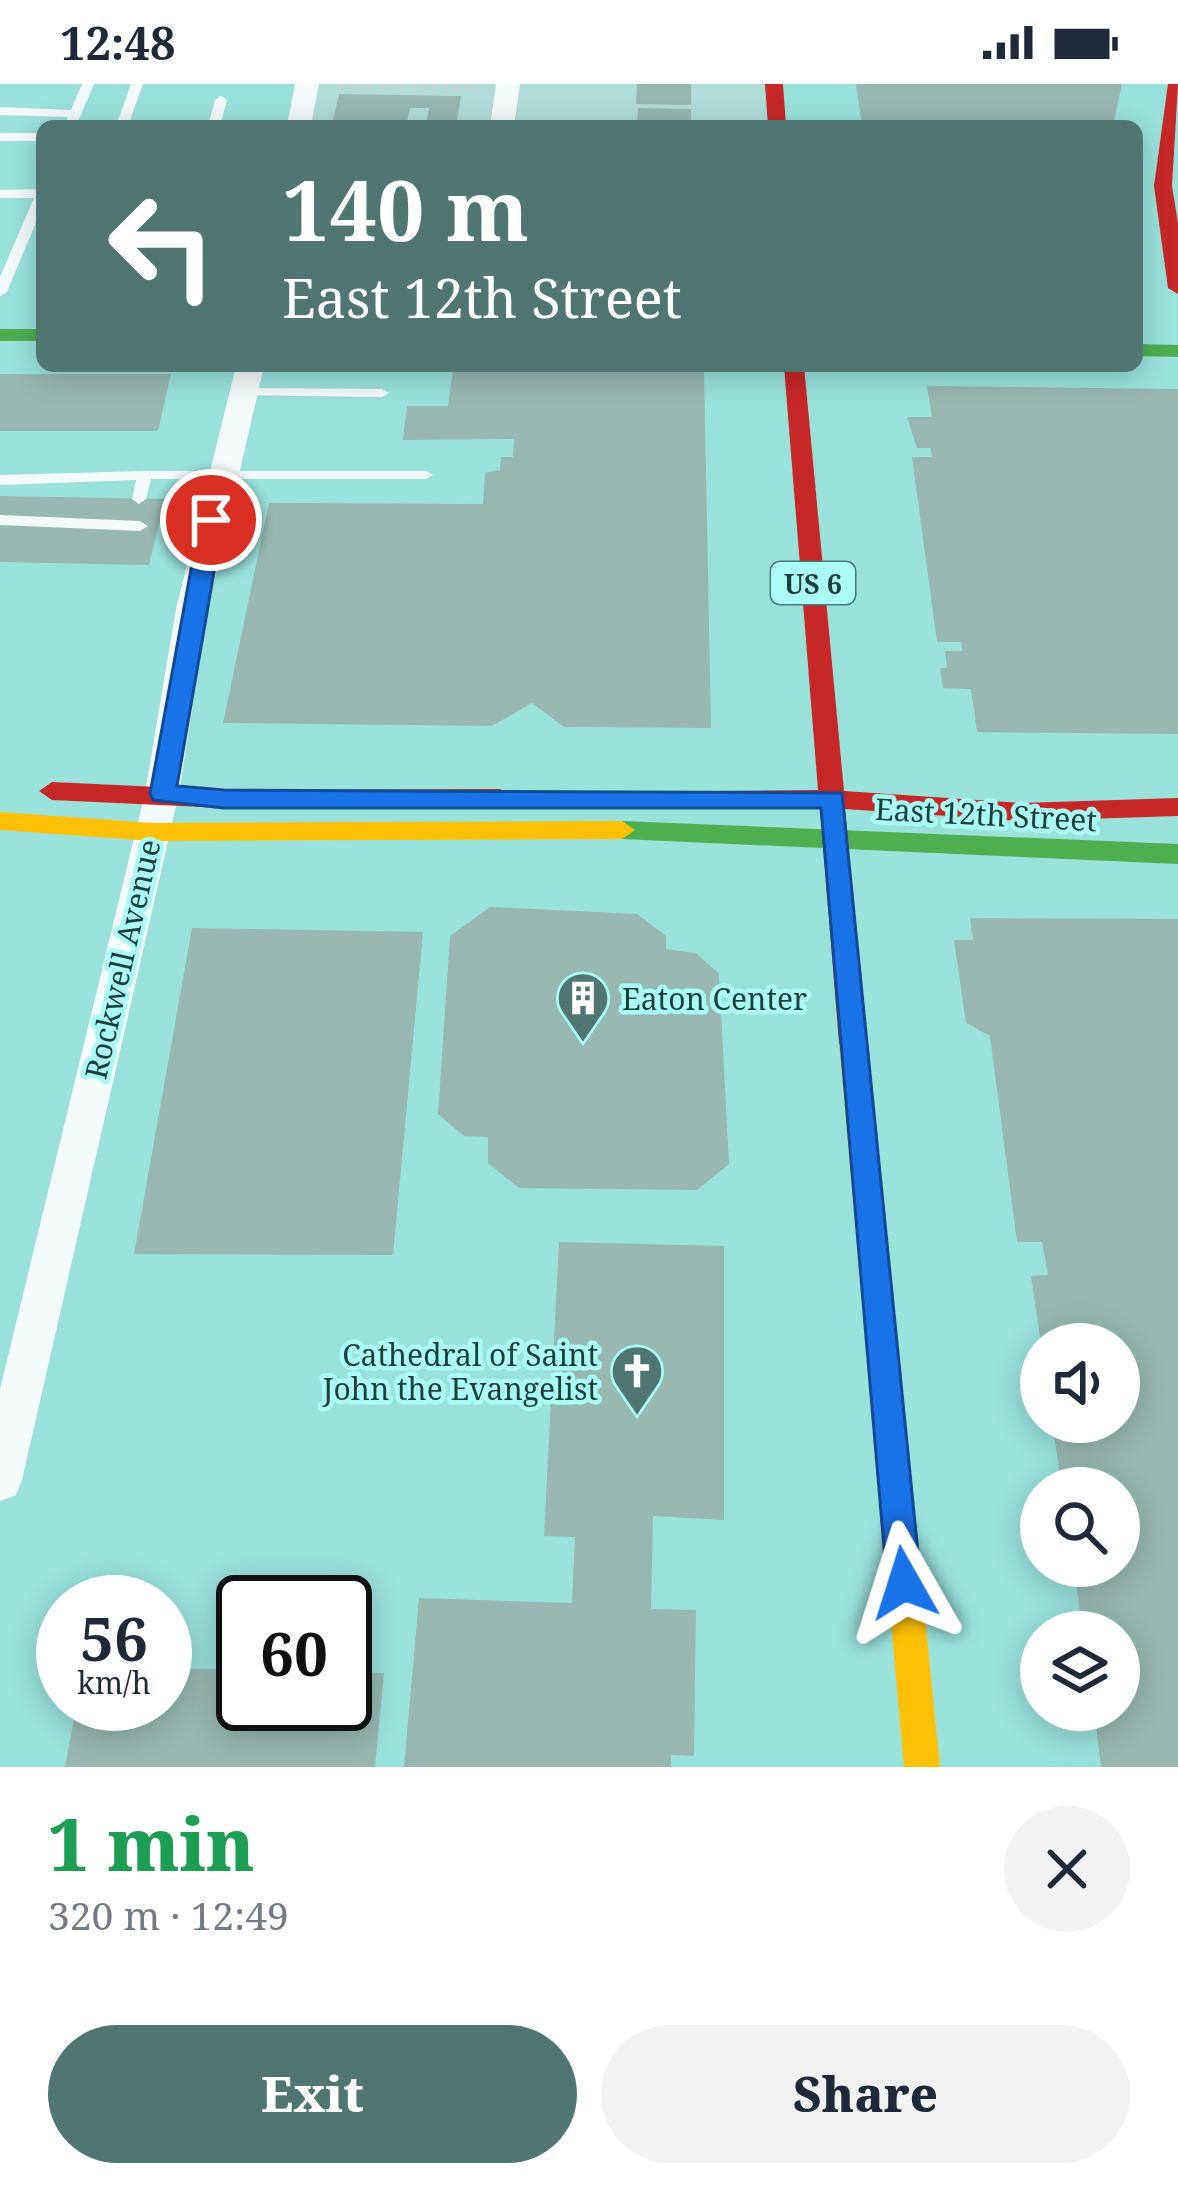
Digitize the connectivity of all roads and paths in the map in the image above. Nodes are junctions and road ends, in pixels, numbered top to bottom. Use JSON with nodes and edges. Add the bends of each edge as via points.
{"nodes":[{"id":1,"x":88,"y":84,"type":"edge"},
{"id":2,"x":137,"y":84,"type":"edge"},
{"id":3,"x":307,"y":84,"type":"edge"},
{"id":4,"x":508,"y":84,"type":"edge"},
{"id":5,"x":774,"y":84,"type":"edge"},
{"id":6,"x":1177,"y":84,"type":"edge"},
{"id":7,"x":337,"y":85,"type":"edge"},
{"id":8,"x":477,"y":87,"type":"edge"},
{"id":9,"x":221,"y":100,"type":"dead end"},
{"id":10,"x":0,"y":111,"type":"edge"},
{"id":11,"x":1174,"y":119,"type":"edge"},
{"id":12,"x":72,"y":120,"type":"edge"},
{"id":13,"x":124,"y":120,"type":"edge"},
{"id":14,"x":216,"y":120,"type":"edge"},
{"id":15,"x":300,"y":120,"type":"edge"},
{"id":16,"x":503,"y":120,"type":"edge"},
{"id":17,"x":777,"y":120,"type":"edge"},
{"id":18,"x":0,"y":136,"type":"edge"},
{"id":19,"x":36,"y":137,"type":"edge"},
{"id":20,"x":0,"y":194,"type":"edge"},
{"id":21,"x":36,"y":194,"type":"edge"},
{"id":22,"x":36,"y":208,"type":"edge"},
{"id":23,"x":1178,"y":288,"type":"edge"},
{"id":24,"x":0,"y":292,"type":"edge"},
{"id":25,"x":0,"y":334,"type":"edge"},
{"id":26,"x":36,"y":335,"type":"edge"},
{"id":27,"x":1143,"y":350,"type":"edge"},
{"id":28,"x":1178,"y":351,"type":"edge"},
{"id":29,"x":795,"y":372,"type":"edge"},
{"id":30,"x":246,"y":379,"type":"edge"},
{"id":31,"x":382,"y":393,"type":"dead end"},
{"id":32,"x":145,"y":475,"type":"junction"},
{"id":33,"x":221,"y":475,"type":"junction"},
{"id":34,"x":426,"y":475,"type":"dead end"},
{"id":35,"x":0,"y":480,"type":"edge"},
{"id":36,"x":139,"y":499,"type":"dead end"},
{"id":37,"x":0,"y":520,"type":"edge"},
{"id":38,"x":140,"y":526,"type":"dead end"},
{"id":39,"x":20,"y":790,"type":"dead end"},
{"id":40,"x":517,"y":798,"type":"dead end"},
{"id":41,"x":833,"y":799,"type":"junction"},
{"id":42,"x":681,"y":800,"type":"dead end"},
{"id":43,"x":1178,"y":807,"type":"edge"},
{"id":44,"x":158,"y":813,"type":"junction"},
{"id":45,"x":0,"y":821,"type":"edge"},
{"id":46,"x":836,"y":840,"type":"junction"},
{"id":47,"x":1178,"y":854,"type":"edge"},
{"id":48,"x":0,"y":1480,"type":"edge"},
{"id":49,"x":922,"y":1767,"type":"edge"}],
"edges":[{"from":1,"to":12,"type":"lane"},
{"from":2,"to":13,"type":"lane"},
{"from":3,"to":15,"type":"street"},
{"from":4,"to":16,"type":"street"},
{"from":5,"to":17,"type":"main road"},
{"from":6,"to":11,"type":"main road"},
{"from":7,"to":8,"type":"path"},
{"from":9,"to":14,"type":"lane"},
{"from":10,"to":12,"type":"lane"},
{"from":11,"to":23,"type":"main road","via":[[1162,171],[1162,229]]},
{"from":18,"to":19,"type":"lane"},
{"from":20,"to":21,"type":"lane"},
{"from":22,"to":24,"type":"lane"},
{"from":25,"to":26,"type":"main road"},
{"from":27,"to":28,"type":"main road"},
{"from":29,"to":41,"type":"main road","number":"US 6"},
{"from":30,"to":31,"type":"lane"},
{"from":30,"to":33,"type":"street","name":"Rockwell Avenue"},
{"from":32,"to":33,"type":"lane"},
{"from":32,"to":35,"type":"lane"},
{"from":32,"to":36,"type":"lane"},
{"from":33,"to":34,"type":"lane"},
{"from":33,"to":44,"type":"street","name":"Rockwell Avenue"},
{"from":37,"to":38,"type":"lane"},
{"from":39,"to":44,"type":"main road","name":"East 12th Street"},
{"from":40,"to":44,"type":"main road","name":"East 12th Street","via":[[224,799]]},
{"from":41,"to":42,"type":"main road","name":"East 12th Street"},
{"from":41,"to":43,"type":"main road","name":"East 12th Street","via":[[999,811]]},
{"from":41,"to":46,"type":"main road","number":"US 6"},
{"from":44,"to":45,"type":"main road","name":"East 12th Street"},
{"from":44,"to":46,"type":"main road","name":"East 12th Street"},
{"from":44,"to":48,"type":"street","name":"Rockwell Avenue"},
{"from":46,"to":47,"type":"main road","name":"East 12th Street"},
{"from":46,"to":49,"type":"main road","number":"US 6"}]}
